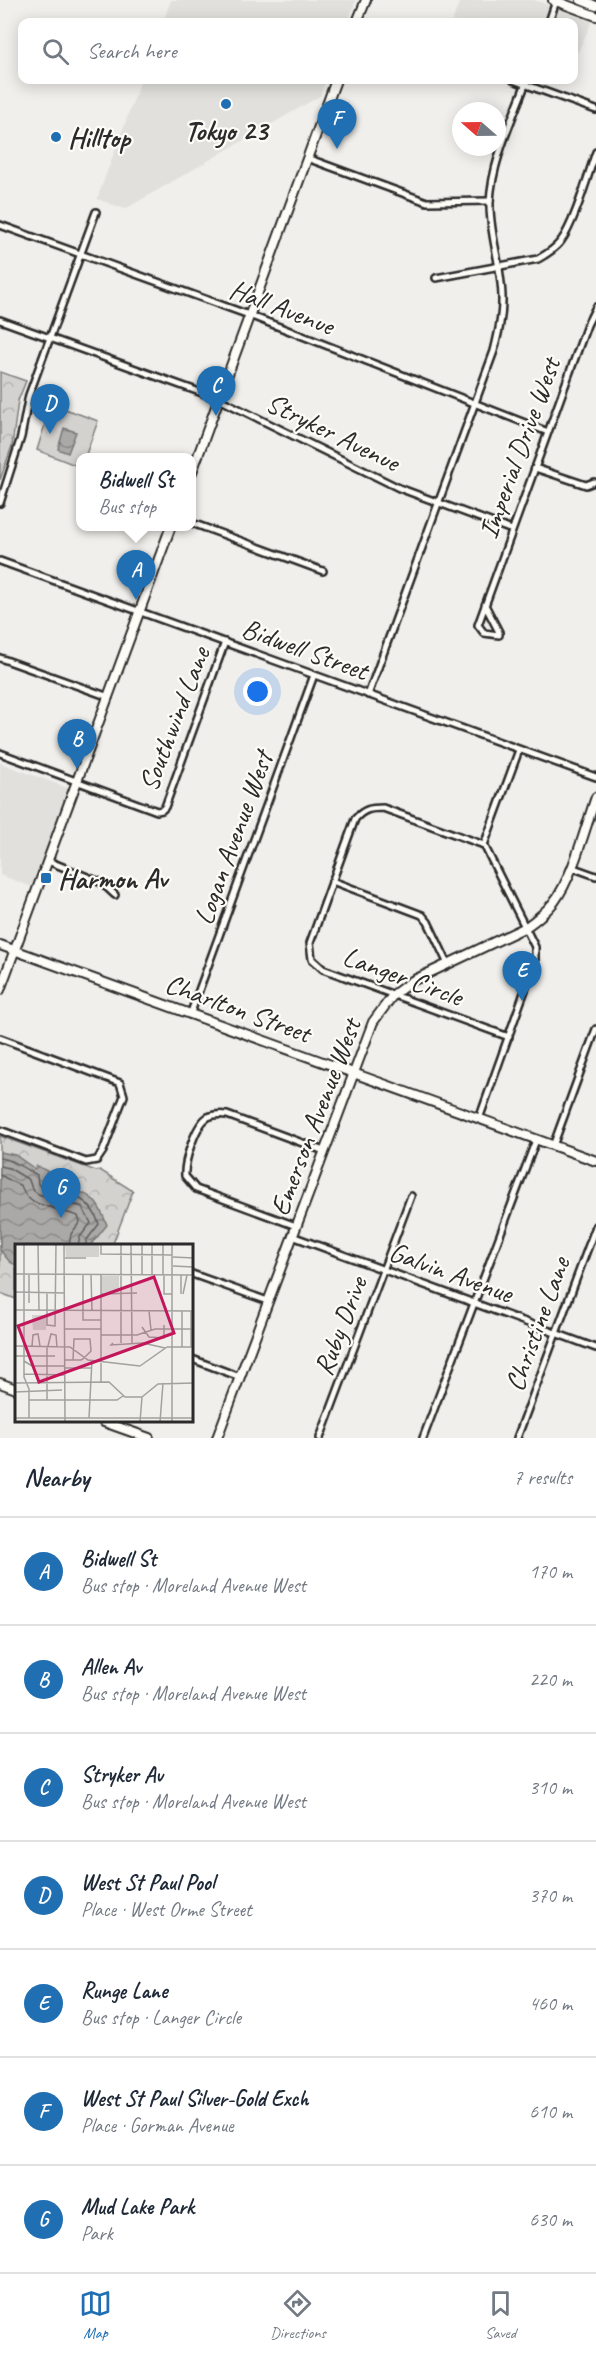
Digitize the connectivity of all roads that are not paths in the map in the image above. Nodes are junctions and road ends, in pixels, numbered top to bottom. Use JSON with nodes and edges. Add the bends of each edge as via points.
{"nodes":[{"id":1,"x":366,"y":0,"type":"edge"},
{"id":2,"x":556,"y":0,"type":"edge"},
{"id":3,"x":581,"y":0,"type":"edge"},
{"id":4,"x":596,"y":6,"type":"edge"},
{"id":5,"x":596,"y":16,"type":"edge"},
{"id":6,"x":359,"y":18,"type":"edge"},
{"id":7,"x":550,"y":18,"type":"edge"},
{"id":8,"x":335,"y":84,"type":"edge"},
{"id":9,"x":525,"y":84,"type":"edge"},
{"id":10,"x":531,"y":84,"type":"edge"},
{"id":11,"x":596,"y":110,"type":"edge"},
{"id":12,"x":596,"y":152,"type":"edge"},
{"id":13,"x":307,"y":158,"type":"junction"},
{"id":14,"x":490,"y":201,"type":"junction"},
{"id":15,"x":96,"y":212,"type":"dead end"},
{"id":16,"x":0,"y":225,"type":"edge"},
{"id":17,"x":81,"y":254,"type":"junction"},
{"id":18,"x":498,"y":267,"type":"junction"},
{"id":19,"x":436,"y":278,"type":"dead end"},
{"id":20,"x":596,"y":307,"type":"edge"},
{"id":21,"x":249,"y":315,"type":"junction"},
{"id":22,"x":0,"y":320,"type":"edge"},
{"id":23,"x":50,"y":338,"type":"junction"},
{"id":24,"x":219,"y":399,"type":"junction"},
{"id":25,"x":475,"y":405,"type":"junction"},
{"id":26,"x":548,"y":432,"type":"junction"},
{"id":27,"x":196,"y":461,"type":"edge"},
{"id":28,"x":535,"y":468,"type":"junction"},
{"id":29,"x":594,"y":482,"type":"dead end"},
{"id":30,"x":0,"y":503,"type":"edge"},
{"id":31,"x":438,"y":503,"type":"junction"},
{"id":32,"x":196,"y":524,"type":"edge"},
{"id":33,"x":512,"y":530,"type":"junction"},
{"id":34,"x":169,"y":531,"type":"edge"},
{"id":35,"x":0,"y":561,"type":"edge"},
{"id":36,"x":323,"y":571,"type":"dead end"},
{"id":37,"x":485,"y":605,"type":"junction"},
{"id":38,"x":140,"y":612,"type":"junction"},
{"id":39,"x":225,"y":642,"type":"junction"},
{"id":40,"x":0,"y":658,"type":"edge"},
{"id":41,"x":315,"y":675,"type":"junction"},
{"id":42,"x":368,"y":694,"type":"junction"},
{"id":43,"x":109,"y":697,"type":"junction"},
{"id":44,"x":519,"y":750,"type":"junction"},
{"id":45,"x":0,"y":753,"type":"edge"},
{"id":46,"x":596,"y":777,"type":"edge"},
{"id":47,"x":78,"y":781,"type":"junction"},
{"id":48,"x":596,"y":797,"type":"edge"},
{"id":49,"x":484,"y":845,"type":"junction"},
{"id":50,"x":48,"y":861,"type":"junction"},
{"id":51,"x":571,"y":867,"type":"junction"},
{"id":52,"x":596,"y":876,"type":"edge"},
{"id":53,"x":332,"y":881,"type":"junction"},
{"id":54,"x":115,"y":896,"type":"dead end"},
{"id":55,"x":526,"y":927,"type":"junction"},
{"id":56,"x":0,"y":945,"type":"edge"},
{"id":57,"x":15,"y":951,"type":"junction"},
{"id":58,"x":448,"y":964,"type":"junction"},
{"id":59,"x":0,"y":990,"type":"edge"},
{"id":60,"x":393,"y":995,"type":"junction"},
{"id":61,"x":190,"y":1015,"type":"junction"},
{"id":62,"x":596,"y":1029,"type":"edge"},
{"id":63,"x":509,"y":1037,"type":"junction"},
{"id":64,"x":0,"y":1038,"type":"edge"},
{"id":65,"x":354,"y":1074,"type":"junction"},
{"id":66,"x":479,"y":1119,"type":"junction"},
{"id":67,"x":0,"y":1130,"type":"edge"},
{"id":68,"x":536,"y":1140,"type":"junction"},
{"id":69,"x":553,"y":1146,"type":"junction"},
{"id":70,"x":324,"y":1151,"type":"junction"},
{"id":71,"x":596,"y":1161,"type":"edge"},
{"id":72,"x":411,"y":1196,"type":"dead end"},
{"id":73,"x":296,"y":1226,"type":"junction"},
{"id":74,"x":596,"y":1226,"type":"edge"},
{"id":75,"x":292,"y":1236,"type":"junction"},
{"id":76,"x":383,"y":1270,"type":"junction"},
{"id":77,"x":194,"y":1275,"type":"edge"},
{"id":78,"x":268,"y":1301,"type":"junction"},
{"id":79,"x":474,"y":1303,"type":"junction"},
{"id":80,"x":556,"y":1333,"type":"junction"},
{"id":81,"x":596,"y":1348,"type":"edge"},
{"id":82,"x":194,"y":1360,"type":"edge"},
{"id":83,"x":240,"y":1377,"type":"junction"},
{"id":84,"x":0,"y":1383,"type":"edge"},
{"id":85,"x":15,"y":1389,"type":"edge"},
{"id":86,"x":107,"y":1423,"type":"edge"},
{"id":87,"x":149,"y":1438,"type":"edge"},
{"id":88,"x":217,"y":1438,"type":"edge"},
{"id":89,"x":320,"y":1438,"type":"edge"},
{"id":90,"x":423,"y":1438,"type":"edge"},
{"id":91,"x":517,"y":1438,"type":"edge"}],
"edges":[{"from":1,"to":6,"type":"street"},
{"from":2,"to":5,"type":"street"},
{"from":2,"to":7,"type":"street"},
{"from":3,"to":4,"type":"street"},
{"from":8,"to":13,"type":"street"},
{"from":9,"to":14,"type":"street","via":[[497,161]]},
{"from":10,"to":11,"type":"street"},
{"from":12,"to":18,"type":"street","via":[[561,241],[538,259]]},
{"from":13,"to":14,"type":"street","via":[[427,202]]},
{"from":13,"to":21,"type":"street"},
{"from":14,"to":18,"type":"street"},
{"from":15,"to":17,"type":"street"},
{"from":16,"to":17,"type":"street","name":"Hall Avenue"},
{"from":17,"to":21,"type":"street","name":"Hall Avenue"},
{"from":17,"to":23,"type":"street"},
{"from":18,"to":19,"type":"street"},
{"from":18,"to":25,"type":"street","via":[[500,330]]},
{"from":20,"to":26,"type":"street","name":"Imperial Drive West"},
{"from":21,"to":24,"type":"street"},
{"from":21,"to":25,"type":"street","name":"Hall Avenue"},
{"from":22,"to":23,"type":"street","name":"Stryker Avenue"},
{"from":23,"to":24,"type":"street","name":"Stryker Avenue"},
{"from":23,"to":30,"type":"street","via":[[29,394],[21,437]]},
{"from":24,"to":27,"type":"street"},
{"from":24,"to":31,"type":"street","name":"Stryker Avenue","via":[[399,488]]},
{"from":25,"to":26,"type":"street","name":"Hall Avenue"},
{"from":25,"to":31,"type":"street"},
{"from":26,"to":28,"type":"street","name":"Imperial Drive West"},
{"from":28,"to":29,"type":"street","via":[[586,485]]},
{"from":28,"to":33,"type":"street","name":"Imperial Drive West"},
{"from":31,"to":33,"type":"street","name":"Stryker Avenue"},
{"from":31,"to":42,"type":"street"},
{"from":32,"to":36,"type":"street"},
{"from":33,"to":37,"type":"street","name":"Imperial Drive West"},
{"from":34,"to":38,"type":"street"},
{"from":35,"to":38,"type":"street","name":"Bidwell Street"},
{"from":37,"to":37,"type":"street","name":"Imperial Drive West","via":[[478,625],[480,631],[499,635]]},
{"from":38,"to":39,"type":"street","name":"Bidwell Street"},
{"from":38,"to":43,"type":"street"},
{"from":39,"to":41,"type":"street","name":"Bidwell Street"},
{"from":39,"to":47,"type":"street","name":"Southwind Lane","via":[[162,810]]},
{"from":40,"to":43,"type":"street"},
{"from":41,"to":42,"type":"street","name":"Bidwell Street"},
{"from":41,"to":61,"type":"street","name":"Logan Avenue West"},
{"from":42,"to":44,"type":"street","name":"Bidwell Street"},
{"from":43,"to":47,"type":"street"},
{"from":44,"to":46,"type":"street","name":"Bidwell Street"},
{"from":44,"to":49,"type":"street"},
{"from":45,"to":47,"type":"street"},
{"from":47,"to":50,"type":"street"},
{"from":48,"to":51,"type":"street","name":"Emerson Avenue West"},
{"from":49,"to":53,"type":"street","name":"Langer Circle","via":[[383,808],[370,808],[355,819]]},
{"from":49,"to":55,"type":"street"},
{"from":50,"to":54,"type":"street","via":[[102,882]]},
{"from":50,"to":57,"type":"street"},
{"from":51,"to":52,"type":"street"},
{"from":51,"to":55,"type":"street","name":"Emerson Avenue West","via":[[554,902]]},
{"from":53,"to":58,"type":"street","via":[[422,915]]},
{"from":53,"to":60,"type":"street","name":"Langer Circle","via":[[310,943],[312,959],[323,969]]},
{"from":55,"to":58,"type":"street","name":"Emerson Avenue West"},
{"from":55,"to":63,"type":"street","via":[[535,962]]},
{"from":56,"to":57,"type":"street","name":"Charlton Street"},
{"from":57,"to":59,"type":"street"},
{"from":57,"to":61,"type":"street","name":"Charlton Street"},
{"from":58,"to":60,"type":"street","name":"Emerson Avenue West"},
{"from":60,"to":63,"type":"street","name":"Langer Circle"},
{"from":60,"to":65,"type":"street","name":"Emerson Avenue West","via":[[373,1023]]},
{"from":61,"to":65,"type":"street","name":"Charlton Street"},
{"from":62,"to":69,"type":"street"},
{"from":63,"to":66,"type":"street"},
{"from":64,"to":67,"type":"street","via":[[120,1083],[124,1096],[97,1160],[86,1161]]},
{"from":65,"to":66,"type":"street","name":"Charlton Street"},
{"from":65,"to":70,"type":"street","name":"Emerson Avenue West"},
{"from":66,"to":68,"type":"street","name":"Charlton Street"},
{"from":68,"to":69,"type":"street","name":"Charlton Street"},
{"from":68,"to":79,"type":"street"},
{"from":69,"to":71,"type":"street","name":"Charlton Street"},
{"from":70,"to":73,"type":"street","name":"Emerson Avenue West"},
{"from":70,"to":73,"type":"street","via":[[219,1114],[200,1124],[186,1160],[185,1176],[196,1189]]},
{"from":72,"to":76,"type":"street","name":"Ruby Drive"},
{"from":73,"to":75,"type":"street","name":"Emerson Avenue West"},
{"from":74,"to":80,"type":"street","name":"Christine Lane"},
{"from":75,"to":76,"type":"street","name":"Galvin Avenue"},
{"from":75,"to":78,"type":"street","name":"Emerson Avenue West"},
{"from":76,"to":79,"type":"street","name":"Galvin Avenue"},
{"from":76,"to":89,"type":"street","name":"Ruby Drive"},
{"from":77,"to":78,"type":"street"},
{"from":78,"to":83,"type":"street","name":"Emerson Avenue West"},
{"from":79,"to":80,"type":"street","name":"Galvin Avenue"},
{"from":79,"to":90,"type":"street"},
{"from":80,"to":81,"type":"street","name":"Galvin Avenue"},
{"from":80,"to":91,"type":"street","name":"Christine Lane"},
{"from":82,"to":83,"type":"street"},
{"from":83,"to":88,"type":"street","name":"Emerson Avenue West"},
{"from":84,"to":85,"type":"street"},
{"from":86,"to":87,"type":"street"}]}
